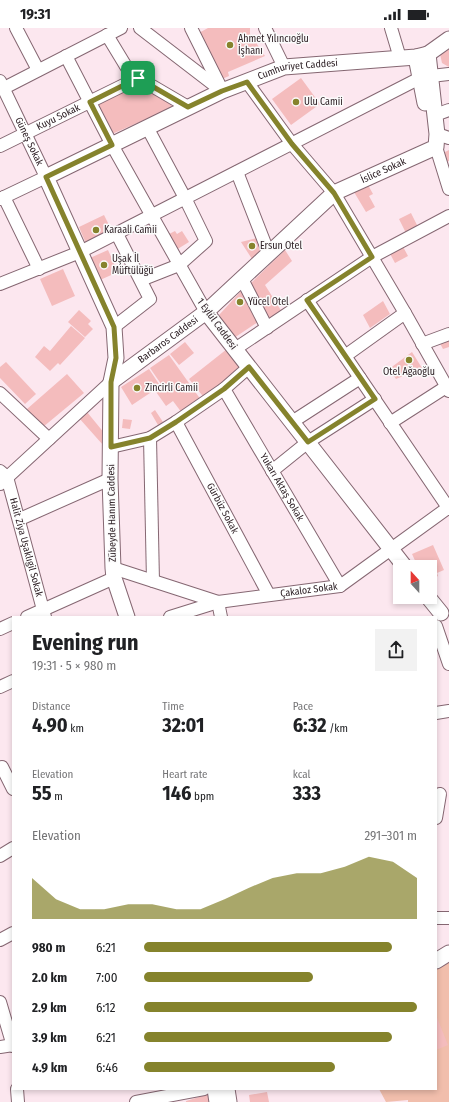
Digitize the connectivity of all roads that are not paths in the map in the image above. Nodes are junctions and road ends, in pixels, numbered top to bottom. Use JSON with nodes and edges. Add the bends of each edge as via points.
{"nodes":[{"id":1,"x":16,"y":28,"type":"edge"},
{"id":2,"x":140,"y":28,"type":"edge"},
{"id":3,"x":191,"y":28,"type":"edge"},
{"id":4,"x":265,"y":28,"type":"edge"},
{"id":5,"x":391,"y":28,"type":"edge"},
{"id":6,"x":112,"y":31,"type":"edge"},
{"id":7,"x":449,"y":39,"type":"edge"},
{"id":8,"x":66,"y":56,"type":"junction"},
{"id":9,"x":422,"y":56,"type":"junction"},
{"id":10,"x":400,"y":58,"type":"junction"},
{"id":11,"x":284,"y":67,"type":"junction"},
{"id":12,"x":38,"y":70,"type":"junction"},
{"id":13,"x":449,"y":74,"type":"edge"},
{"id":14,"x":426,"y":77,"type":"junction"},
{"id":15,"x":138,"y":78,"type":"junction"},
{"id":16,"x":247,"y":82,"type":"junction"},
{"id":17,"x":2,"y":84,"type":"edge"},
{"id":18,"x":222,"y":91,"type":"junction"},
{"id":19,"x":90,"y":102,"type":"junction"},
{"id":20,"x":188,"y":107,"type":"junction"},
{"id":21,"x":442,"y":112,"type":"edge"},
{"id":22,"x":147,"y":127,"type":"junction"},
{"id":23,"x":26,"y":133,"type":"junction"},
{"id":24,"x":439,"y":142,"type":"edge"},
{"id":25,"x":292,"y":144,"type":"junction"},
{"id":26,"x":112,"y":145,"type":"junction"},
{"id":27,"x":0,"y":146,"type":"edge"},
{"id":28,"x":237,"y":172,"type":"junction"},
{"id":29,"x":46,"y":177,"type":"junction"},
{"id":30,"x":449,"y":188,"type":"edge"},
{"id":31,"x":334,"y":193,"type":"junction"},
{"id":32,"x":2,"y":198,"type":"edge"},
{"id":33,"x":186,"y":198,"type":"junction"},
{"id":34,"x":152,"y":216,"type":"junction"},
{"id":35,"x":449,"y":216,"type":"edge"},
{"id":36,"x":117,"y":234,"type":"junction"},
{"id":37,"x":80,"y":252,"type":"junction"},
{"id":38,"x":269,"y":254,"type":"junction"},
{"id":39,"x":372,"y":257,"type":"junction"},
{"id":40,"x":179,"y":265,"type":"junction"},
{"id":41,"x":39,"y":269,"type":"junction"},
{"id":42,"x":242,"y":279,"type":"junction"},
{"id":43,"x":141,"y":280,"type":"junction"},
{"id":44,"x":0,"y":284,"type":"edge"},
{"id":45,"x":307,"y":300,"type":"junction"},
{"id":46,"x":206,"y":312,"type":"junction"},
{"id":47,"x":405,"y":313,"type":"junction"},
{"id":48,"x":114,"y":327,"type":"junction"},
{"id":49,"x":267,"y":328,"type":"junction"},
{"id":50,"x":449,"y":334,"type":"edge"},
{"id":51,"x":422,"y":344,"type":"junction"},
{"id":52,"x":235,"y":349,"type":"junction"},
{"id":53,"x":345,"y":356,"type":"junction"},
{"id":54,"x":249,"y":367,"type":"junction"},
{"id":55,"x":360,"y":378,"type":"junction"},
{"id":56,"x":111,"y":382,"type":"junction"},
{"id":57,"x":446,"y":383,"type":"edge"},
{"id":58,"x":224,"y":389,"type":"junction"},
{"id":59,"x":0,"y":393,"type":"edge"},
{"id":60,"x":375,"y":399,"type":"junction"},
{"id":61,"x":176,"y":422,"type":"junction"},
{"id":62,"x":292,"y":422,"type":"junction"},
{"id":63,"x":390,"y":423,"type":"junction"},
{"id":64,"x":150,"y":438,"type":"junction"},
{"id":65,"x":49,"y":439,"type":"junction"},
{"id":66,"x":308,"y":442,"type":"junction"},
{"id":67,"x":111,"y":447,"type":"junction"},
{"id":68,"x":272,"y":471,"type":"junction"},
{"id":69,"x":2,"y":477,"type":"edge"},
{"id":70,"x":110,"y":479,"type":"junction"},
{"id":71,"x":449,"y":508,"type":"edge"},
{"id":72,"x":20,"y":520,"type":"junction"},
{"id":73,"x":391,"y":549,"type":"junction"},
{"id":74,"x":400,"y":560,"type":"edge"},
{"id":75,"x":114,"y":573,"type":"junction"},
{"id":76,"x":153,"y":581,"type":"junction"},
{"id":77,"x":340,"y":586,"type":"junction"},
{"id":78,"x":269,"y":595,"type":"junction"},
{"id":79,"x":218,"y":602,"type":"junction"},
{"id":80,"x":432,"y":604,"type":"edge"},
{"id":81,"x":44,"y":613,"type":"edge"},
{"id":82,"x":31,"y":616,"type":"edge"},
{"id":83,"x":127,"y":616,"type":"edge"},
{"id":84,"x":173,"y":616,"type":"edge"},
{"id":85,"x":221,"y":616,"type":"edge"},
{"id":86,"x":440,"y":616,"type":"edge"},
{"id":87,"x":12,"y":623,"type":"edge"},
{"id":88,"x":0,"y":629,"type":"edge"},
{"id":89,"x":449,"y":664,"type":"edge"},
{"id":90,"x":12,"y":681,"type":"edge"},
{"id":91,"x":0,"y":687,"type":"edge"},
{"id":92,"x":449,"y":711,"type":"edge"},
{"id":93,"x":437,"y":713,"type":"edge"},
{"id":94,"x":5,"y":766,"type":"edge"},
{"id":95,"x":12,"y":786,"type":"edge"},
{"id":96,"x":442,"y":793,"type":"edge"},
{"id":97,"x":437,"y":814,"type":"edge"},
{"id":98,"x":12,"y":849,"type":"edge"},
{"id":99,"x":0,"y":856,"type":"edge"},
{"id":100,"x":437,"y":918,"type":"edge"},
{"id":101,"x":449,"y":918,"type":"edge"},
{"id":102,"x":12,"y":934,"type":"edge"},
{"id":103,"x":0,"y":940,"type":"edge"},
{"id":104,"x":449,"y":953,"type":"edge"},
{"id":105,"x":437,"y":959,"type":"edge"},
{"id":106,"x":0,"y":1002,"type":"edge"},
{"id":107,"x":12,"y":1042,"type":"edge"},
{"id":108,"x":12,"y":1045,"type":"edge"},
{"id":109,"x":0,"y":1047,"type":"edge"},
{"id":110,"x":17,"y":1090,"type":"edge"},
{"id":111,"x":217,"y":1093,"type":"edge"},
{"id":112,"x":140,"y":1097,"type":"edge"},
{"id":113,"x":18,"y":1102,"type":"edge"}],
"edges":[{"from":1,"to":12,"type":"street"},
{"from":2,"to":18,"type":"street"},
{"from":3,"to":18,"type":"street"},
{"from":4,"to":11,"type":"street"},
{"from":5,"to":10,"type":"street"},
{"from":6,"to":8,"type":"street"},
{"from":6,"to":15,"type":"street","via":[[130,73]]},
{"from":7,"to":9,"type":"main road"},
{"from":8,"to":12,"type":"street"},
{"from":8,"to":19,"type":"street","name":"1 Eylül Caddesi"},
{"from":9,"to":10,"type":"main road","name":"Cumhuriyet Caddesi"},
{"from":9,"to":14,"type":"main road"},
{"from":10,"to":11,"type":"main road","name":"Cumhuriyet Caddesi"},
{"from":11,"to":16,"type":"main road","name":"Cumhuriyet Caddesi"},
{"from":12,"to":17,"type":"street"},
{"from":13,"to":14,"type":"street"},
{"from":14,"to":21,"type":"main road"},
{"from":14,"to":24,"type":"main road"},
{"from":14,"to":25,"type":"street"},
{"from":15,"to":19,"type":"street","name":"Kuyu Sokak"},
{"from":15,"to":20,"type":"street"},
{"from":16,"to":18,"type":"main road","name":"Cumhuriyet Caddesi"},
{"from":16,"to":25,"type":"street"},
{"from":17,"to":23,"type":"street","name":"Güneş Sokak"},
{"from":18,"to":20,"type":"main road","name":"Cumhuriyet Caddesi"},
{"from":19,"to":23,"type":"street","name":"Kuyu Sokak"},
{"from":19,"to":26,"type":"street","name":"1 Eylül Caddesi"},
{"from":20,"to":22,"type":"main road","name":"Cumhuriyet Caddesi"},
{"from":21,"to":24,"type":"main road"},
{"from":22,"to":26,"type":"main road","name":"Cumhuriyet Caddesi"},
{"from":22,"to":33,"type":"street"},
{"from":23,"to":27,"type":"street","name":"Kuyu Sokak"},
{"from":23,"to":29,"type":"street","name":"Güneş Sokak"},
{"from":24,"to":30,"type":"street"},
{"from":24,"to":31,"type":"main road","name":"İslice Sokak"},
{"from":25,"to":28,"type":"street"},
{"from":25,"to":31,"type":"street"},
{"from":26,"to":29,"type":"main road","name":"Cumhuriyet Caddesi"},
{"from":26,"to":34,"type":"street","name":"1 Eylül Caddesi"},
{"from":28,"to":33,"type":"street"},
{"from":28,"to":38,"type":"street"},
{"from":29,"to":32,"type":"street","name":"Cumhuriyet Caddesi"},
{"from":29,"to":37,"type":"main road","name":"Güneş Sokak"},
{"from":31,"to":38,"type":"main road","name":"Barbaros Caddesi"},
{"from":31,"to":39,"type":"street"},
{"from":32,"to":41,"type":"street"},
{"from":33,"to":34,"type":"street"},
{"from":33,"to":40,"type":"street","via":[[206,241]]},
{"from":34,"to":36,"type":"street"},
{"from":34,"to":40,"type":"street","name":"1 Eylül Caddesi"},
{"from":35,"to":39,"type":"street"},
{"from":36,"to":37,"type":"street"},
{"from":36,"to":43,"type":"street"},
{"from":37,"to":41,"type":"street"},
{"from":37,"to":48,"type":"main road","name":"Güneş Sokak"},
{"from":38,"to":42,"type":"main road","name":"Barbaros Caddesi"},
{"from":39,"to":45,"type":"street"},
{"from":39,"to":47,"type":"street"},
{"from":40,"to":43,"type":"street"},
{"from":40,"to":46,"type":"street","name":"1 Eylül Caddesi"},
{"from":41,"to":44,"type":"street"},
{"from":42,"to":46,"type":"main road","name":"Barbaros Caddesi"},
{"from":42,"to":49,"type":"street"},
{"from":43,"to":48,"type":"street","via":[[150,299]]},
{"from":45,"to":49,"type":"street"},
{"from":45,"to":53,"type":"street"},
{"from":46,"to":52,"type":"main road","name":"1 Eylül Caddesi"},
{"from":46,"to":56,"type":"main road","name":"Barbaros Caddesi"},
{"from":47,"to":51,"type":"street"},
{"from":47,"to":53,"type":"street"},
{"from":48,"to":56,"type":"main road","name":"Güneş Sokak","via":[[116,358]]},
{"from":49,"to":52,"type":"street"},
{"from":50,"to":51,"type":"street"},
{"from":51,"to":57,"type":"street"},
{"from":52,"to":54,"type":"main road","name":"1 Eylül Caddesi"},
{"from":53,"to":55,"type":"street"},
{"from":54,"to":58,"type":"street"},
{"from":54,"to":62,"type":"main road","name":"1 Eylül Caddesi"},
{"from":55,"to":60,"type":"street"},
{"from":55,"to":62,"type":"street"},
{"from":56,"to":65,"type":"street","name":"Barbaros Caddesi"},
{"from":56,"to":67,"type":"main road","name":"Zübeyde Hanım Caddesi"},
{"from":57,"to":63,"type":"street"},
{"from":58,"to":61,"type":"street"},
{"from":58,"to":68,"type":"street","name":"Yukarı Aktaş Sokak"},
{"from":59,"to":65,"type":"street"},
{"from":60,"to":63,"type":"street"},
{"from":60,"to":66,"type":"street"},
{"from":61,"to":64,"type":"street"},
{"from":61,"to":78,"type":"street","name":"Gürbüz Sokak"},
{"from":62,"to":66,"type":"main road","name":"1 Eylül Caddesi"},
{"from":63,"to":71,"type":"street"},
{"from":64,"to":67,"type":"street"},
{"from":64,"to":76,"type":"street"},
{"from":65,"to":69,"type":"street","name":"Barbaros Caddesi"},
{"from":66,"to":68,"type":"street"},
{"from":66,"to":73,"type":"main road","name":"1 Eylül Caddesi"},
{"from":67,"to":70,"type":"main road","name":"Zübeyde Hanım Caddesi"},
{"from":68,"to":77,"type":"street","name":"Yukarı Aktaş Sokak"},
{"from":69,"to":72,"type":"street","name":"Halit Ziya Uşaklıgil Sokak"},
{"from":70,"to":72,"type":"street"},
{"from":70,"to":75,"type":"main road","name":"Zübeyde Hanım Caddesi"},
{"from":71,"to":73,"type":"street","name":"Çakaloz Sokak"},
{"from":72,"to":81,"type":"street","name":"Halit Ziya Uşaklıgil Sokak"},
{"from":73,"to":74,"type":"main road","name":"1 Eylül Caddesi"},
{"from":73,"to":77,"type":"street","name":"Çakaloz Sokak"},
{"from":75,"to":76,"type":"street"},
{"from":75,"to":81,"type":"street"},
{"from":75,"to":83,"type":"main road","name":"Zübeyde Hanım Caddesi"},
{"from":76,"to":79,"type":"street"},
{"from":77,"to":78,"type":"street","name":"Çakaloz Sokak"},
{"from":78,"to":79,"type":"street","name":"Çakaloz Sokak"},
{"from":79,"to":84,"type":"street","name":"Çakaloz Sokak"},
{"from":79,"to":85,"type":"street"},
{"from":80,"to":86,"type":"main road"},
{"from":81,"to":82,"type":"street"},
{"from":86,"to":89,"type":"street"},
{"from":87,"to":88,"type":"street"},
{"from":90,"to":91,"type":"street"},
{"from":92,"to":93,"type":"street"},
{"from":94,"to":95,"type":"street"},
{"from":96,"to":97,"type":"street"},
{"from":98,"to":99,"type":"street"},
{"from":100,"to":101,"type":"street"},
{"from":102,"to":103,"type":"street"},
{"from":104,"to":105,"type":"main road"},
{"from":106,"to":107,"type":"street"},
{"from":108,"to":109,"type":"street"},
{"from":110,"to":113,"type":"street"},
{"from":111,"to":112,"type":"street"}]}
